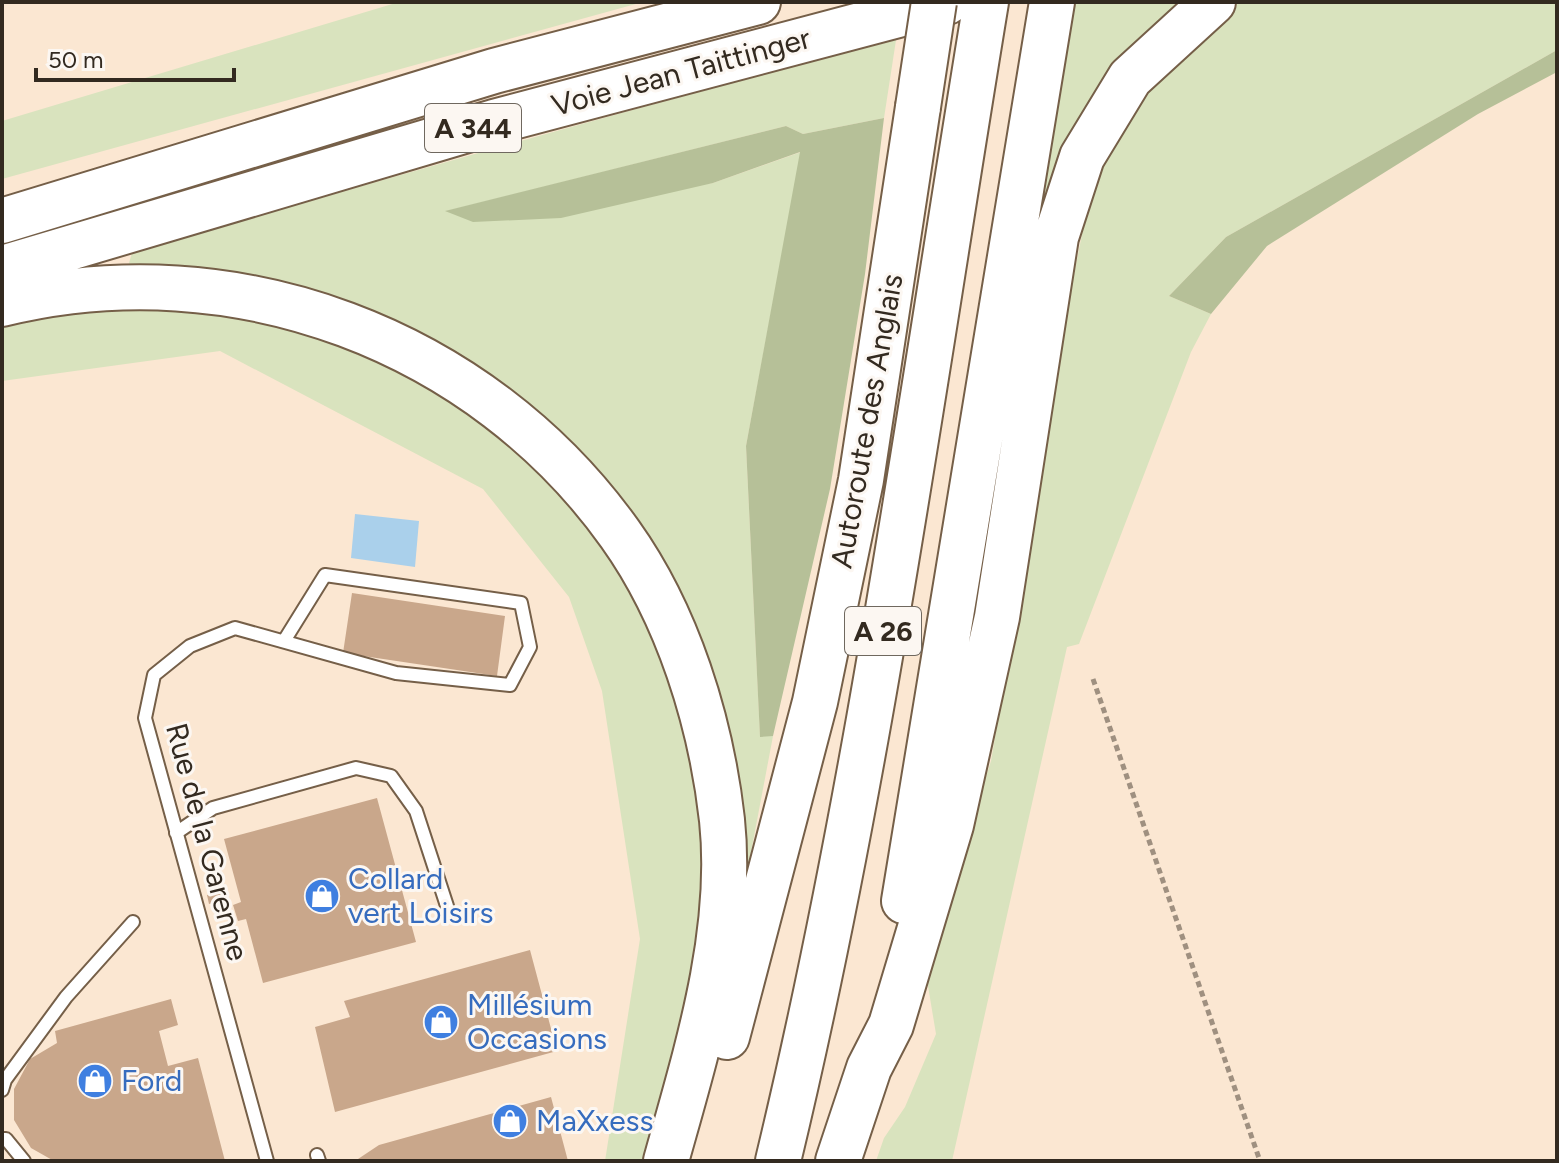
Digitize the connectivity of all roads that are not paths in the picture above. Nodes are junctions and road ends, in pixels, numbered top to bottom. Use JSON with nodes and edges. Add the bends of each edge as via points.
{"nodes":[{"id":1,"x":758,"y":2,"type":"edge"},
{"id":2,"x":934,"y":2,"type":"edge"},
{"id":3,"x":947,"y":2,"type":"edge"},
{"id":4,"x":986,"y":2,"type":"edge"},
{"id":5,"x":1052,"y":2,"type":"edge"},
{"id":6,"x":1213,"y":2,"type":"edge"},
{"id":7,"x":10,"y":216,"type":"edge"},
{"id":8,"x":2,"y":268,"type":"edge"},
{"id":9,"x":2,"y":304,"type":"edge"},
{"id":10,"x":284,"y":641,"type":"junction"},
{"id":11,"x":176,"y":833,"type":"junction"},
{"id":12,"x":447,"y":906,"type":"dead end"},
{"id":13,"x":133,"y":922,"type":"dead end"},
{"id":14,"x":869,"y":1068,"type":"junction"},
{"id":15,"x":2,"y":1090,"type":"edge"},
{"id":16,"x":2,"y":1139,"type":"edge"},
{"id":17,"x":24,"y":1161,"type":"edge"},
{"id":18,"x":267,"y":1161,"type":"edge"},
{"id":19,"x":666,"y":1161,"type":"edge"},
{"id":20,"x":692,"y":1161,"type":"edge"},
{"id":21,"x":778,"y":1161,"type":"edge"},
{"id":22,"x":838,"y":1161,"type":"edge"}],
"edges":[{"from":1,"to":7,"type":"highway","name":"Voie Jean Taittinger","number":"A 344","via":[[494,71]]},
{"from":2,"to":20,"type":"highway","name":"Autoroute des Anglais","number":"A 26","bridge":true,"via":[[861,480],[815,702]]},
{"from":3,"to":8,"type":"highway","name":"Voie Jean Taittinger","number":"A 344","via":[[494,122]]},
{"from":4,"to":21,"type":"highway","name":"Autoroute des Anglais","number":"A 26","via":[[841,870]]},
{"from":5,"to":14,"type":"highway","via":[[903,907]]},
{"from":6,"to":14,"type":"highway","via":[[1130,78],[1082,157],[1056,237],[997,617],[951,825],[891,1025]]},
{"from":9,"to":19,"type":"highway","via":[[50,292],[169,286],[278,303],[379,335],[475,389],[545,446],[622,535],[670,622],[699,705],[722,822],[724,886],[709,997]]},
{"from":10,"to":10,"type":"lane","name":"Rue de la Garenne","via":[[396,673],[510,685],[530,647],[521,603],[325,575]]},
{"from":10,"to":11,"type":"lane","name":"Rue de la Garenne","via":[[235,628],[190,646],[154,675],[145,718]]},
{"from":11,"to":12,"type":"lane","via":[[213,808],[356,768],[391,776],[416,811]]},
{"from":11,"to":18,"type":"lane","name":"Rue de la Garenne"},
{"from":13,"to":15,"type":"lane","via":[[66,997]]},
{"from":14,"to":22,"type":"highway"},
{"from":16,"to":17,"type":"lane"}]}
